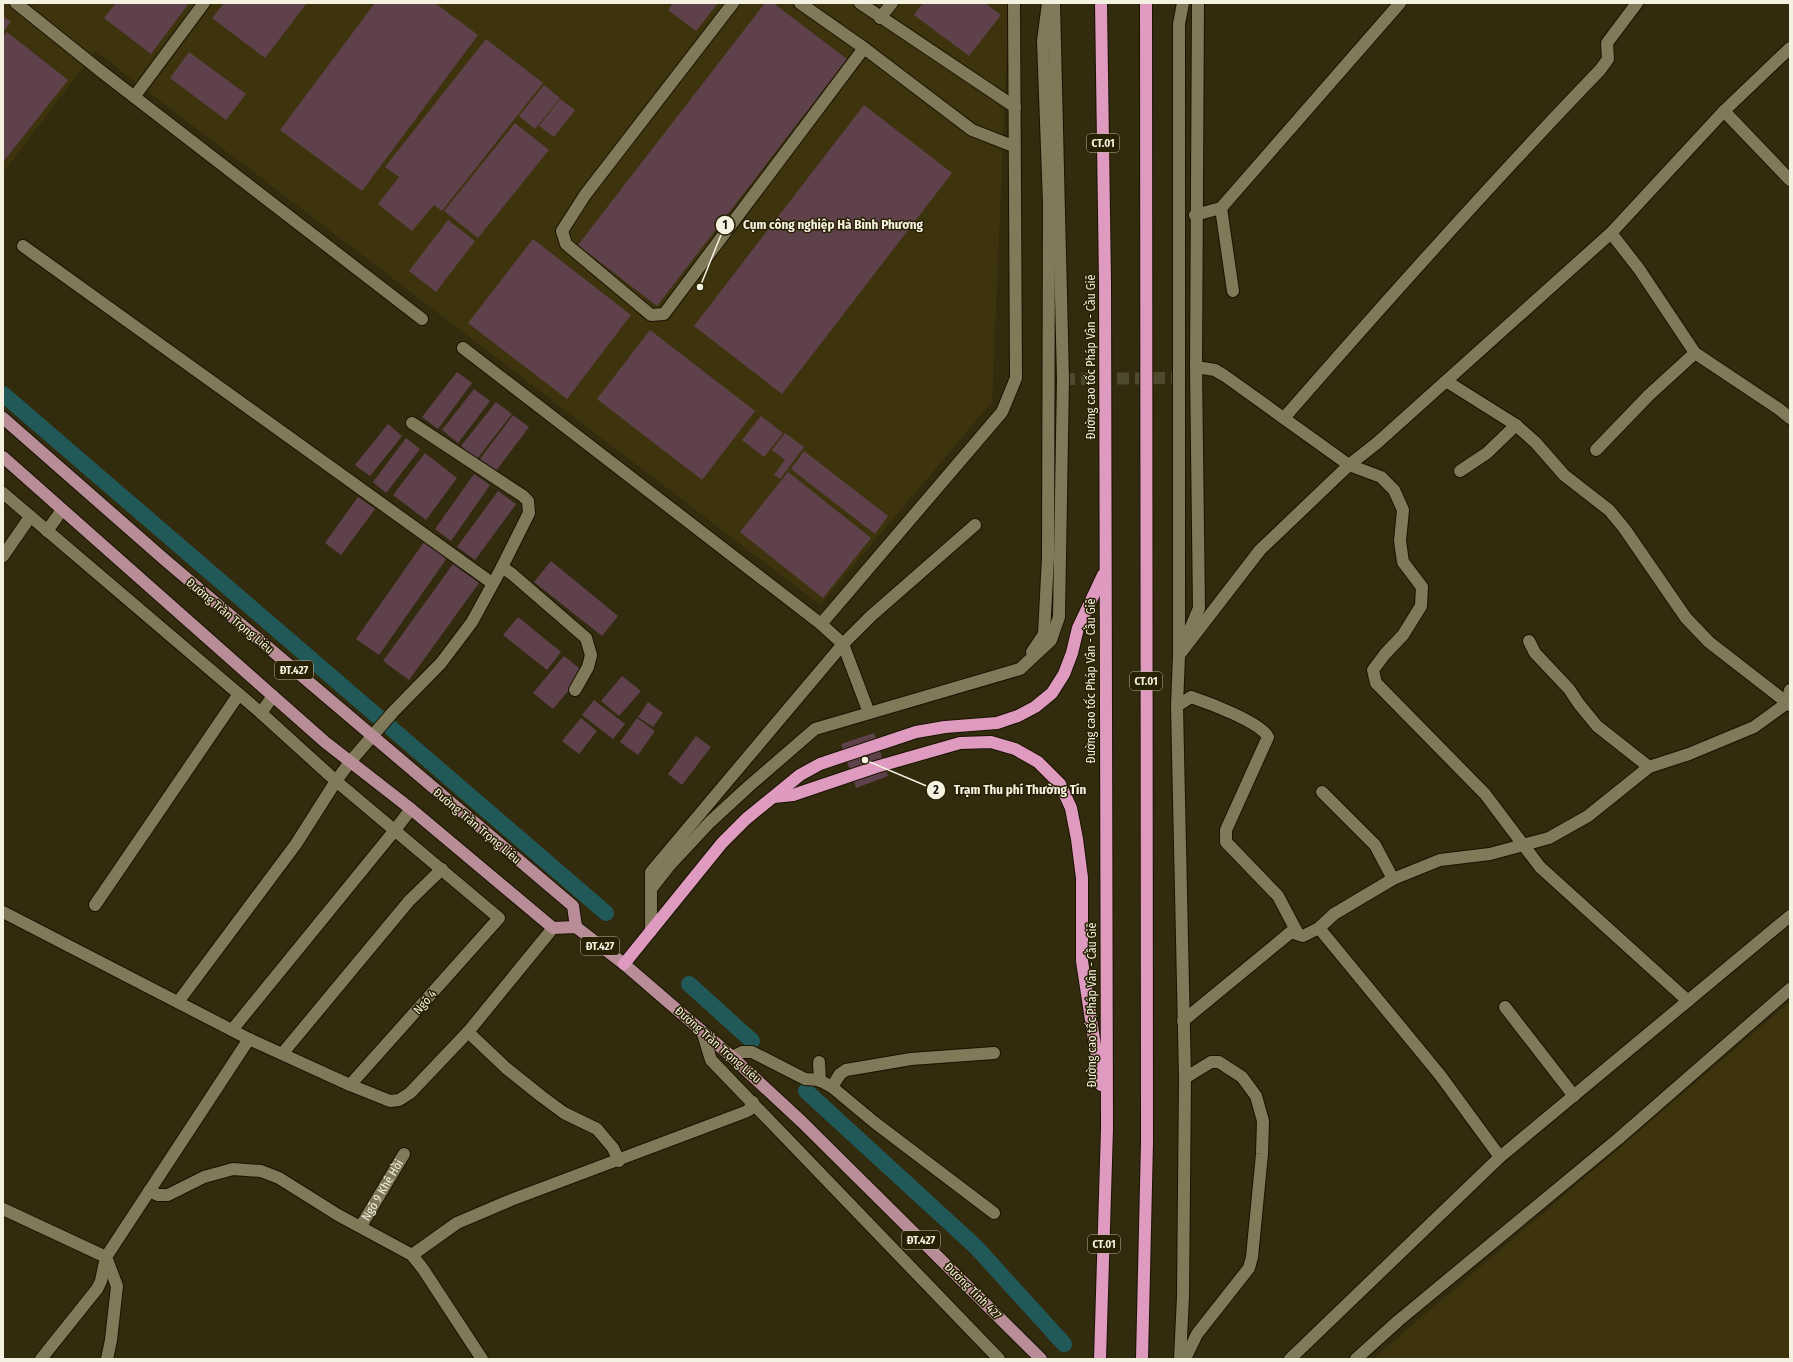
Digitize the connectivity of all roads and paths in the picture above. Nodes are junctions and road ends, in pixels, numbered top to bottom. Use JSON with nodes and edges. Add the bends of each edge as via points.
{"nodes":[{"id":1,"x":16,"y":3,"type":"edge"},
{"id":2,"x":204,"y":3,"type":"edge"},
{"id":3,"x":733,"y":3,"type":"edge"},
{"id":4,"x":800,"y":3,"type":"edge"},
{"id":5,"x":860,"y":3,"type":"edge"},
{"id":6,"x":892,"y":3,"type":"edge"},
{"id":7,"x":1014,"y":3,"type":"edge"},
{"id":8,"x":1048,"y":3,"type":"edge"},
{"id":9,"x":1054,"y":3,"type":"edge"},
{"id":10,"x":1101,"y":3,"type":"edge"},
{"id":11,"x":1146,"y":3,"type":"edge"},
{"id":12,"x":1183,"y":3,"type":"edge"},
{"id":13,"x":1198,"y":3,"type":"edge"},
{"id":14,"x":1400,"y":3,"type":"edge"},
{"id":15,"x":1637,"y":3,"type":"edge"},
{"id":16,"x":880,"y":18,"type":"junction"},
{"id":17,"x":864,"y":48,"type":"junction"},
{"id":18,"x":1790,"y":48,"type":"edge"},
{"id":19,"x":134,"y":97,"type":"junction"},
{"id":20,"x":1015,"y":107,"type":"junction"},
{"id":21,"x":1724,"y":111,"type":"junction"},
{"id":22,"x":1013,"y":146,"type":"junction"},
{"id":23,"x":1790,"y":180,"type":"edge"},
{"id":24,"x":1220,"y":208,"type":"junction"},
{"id":25,"x":1196,"y":214,"type":"junction"},
{"id":26,"x":1611,"y":233,"type":"junction"},
{"id":27,"x":23,"y":246,"type":"dead end"},
{"id":28,"x":1233,"y":291,"type":"dead end"},
{"id":29,"x":422,"y":318,"type":"dead end"},
{"id":30,"x":463,"y":348,"type":"dead end"},
{"id":31,"x":1695,"y":353,"type":"junction"},
{"id":32,"x":1196,"y":367,"type":"junction"},
{"id":33,"x":1446,"y":381,"type":"junction"},
{"id":34,"x":3,"y":418,"type":"edge"},
{"id":35,"x":1284,"y":418,"type":"junction"},
{"id":36,"x":1790,"y":418,"type":"edge"},
{"id":37,"x":412,"y":423,"type":"dead end"},
{"id":38,"x":1516,"y":425,"type":"junction"},
{"id":39,"x":1596,"y":450,"type":"dead end"},
{"id":40,"x":3,"y":457,"type":"edge"},
{"id":41,"x":1349,"y":465,"type":"junction"},
{"id":42,"x":1460,"y":471,"type":"dead end"},
{"id":43,"x":3,"y":493,"type":"edge"},
{"id":44,"x":62,"y":510,"type":"junction"},
{"id":45,"x":30,"y":517,"type":"junction"},
{"id":46,"x":974,"y":526,"type":"dead end"},
{"id":47,"x":47,"y":531,"type":"junction"},
{"id":48,"x":3,"y":556,"type":"edge"},
{"id":49,"x":502,"y":567,"type":"junction"},
{"id":50,"x":1105,"y":572,"type":"junction"},
{"id":51,"x":492,"y":583,"type":"junction"},
{"id":52,"x":821,"y":624,"type":"junction"},
{"id":53,"x":1529,"y":641,"type":"dead end"},
{"id":54,"x":843,"y":644,"type":"junction"},
{"id":55,"x":1179,"y":655,"type":"junction"},
{"id":56,"x":1020,"y":669,"type":"junction"},
{"id":57,"x":575,"y":690,"type":"dead end"},
{"id":58,"x":1790,"y":690,"type":"edge"},
{"id":59,"x":239,"y":694,"type":"junction"},
{"id":60,"x":273,"y":696,"type":"junction"},
{"id":61,"x":1788,"y":704,"type":"edge"},
{"id":62,"x":1177,"y":706,"type":"junction"},
{"id":63,"x":261,"y":713,"type":"junction"},
{"id":64,"x":869,"y":713,"type":"junction"},
{"id":65,"x":372,"y":735,"type":"junction"},
{"id":66,"x":350,"y":762,"type":"junction"},
{"id":67,"x":1649,"y":767,"type":"junction"},
{"id":68,"x":336,"y":781,"type":"junction"},
{"id":69,"x":1322,"y":792,"type":"dead end"},
{"id":70,"x":774,"y":797,"type":"junction"},
{"id":71,"x":411,"y":809,"type":"junction"},
{"id":72,"x":395,"y":830,"type":"junction"},
{"id":73,"x":1522,"y":846,"type":"junction"},
{"id":74,"x":442,"y":869,"type":"junction"},
{"id":75,"x":1394,"y":879,"type":"junction"},
{"id":76,"x":651,"y":888,"type":"junction"},
{"id":77,"x":95,"y":905,"type":"dead end"},
{"id":78,"x":3,"y":912,"type":"edge"},
{"id":79,"x":1790,"y":916,"type":"edge"},
{"id":80,"x":576,"y":927,"type":"junction"},
{"id":81,"x":553,"y":928,"type":"junction"},
{"id":82,"x":1318,"y":928,"type":"junction"},
{"id":83,"x":651,"y":931,"type":"junction"},
{"id":84,"x":1297,"y":932,"type":"junction"},
{"id":85,"x":624,"y":964,"type":"junction"},
{"id":86,"x":1790,"y":989,"type":"edge"},
{"id":87,"x":1688,"y":1001,"type":"junction"},
{"id":88,"x":178,"y":1002,"type":"junction"},
{"id":89,"x":1505,"y":1007,"type":"dead end"},
{"id":90,"x":1183,"y":1021,"type":"junction"},
{"id":91,"x":232,"y":1030,"type":"junction"},
{"id":92,"x":702,"y":1031,"type":"junction"},
{"id":93,"x":468,"y":1032,"type":"junction"},
{"id":94,"x":249,"y":1039,"type":"junction"},
{"id":95,"x":994,"y":1053,"type":"dead end"},
{"id":96,"x":282,"y":1054,"type":"junction"},
{"id":97,"x":732,"y":1057,"type":"junction"},
{"id":98,"x":820,"y":1062,"type":"dead end"},
{"id":99,"x":1185,"y":1078,"type":"junction"},
{"id":100,"x":819,"y":1080,"type":"junction"},
{"id":101,"x":350,"y":1085,"type":"junction"},
{"id":102,"x":832,"y":1087,"type":"junction"},
{"id":103,"x":1574,"y":1096,"type":"junction"},
{"id":104,"x":752,"y":1102,"type":"junction"},
{"id":105,"x":802,"y":1122,"type":"joint"},
{"id":106,"x":1107,"y":1129,"type":"junction"},
{"id":107,"x":404,"y":1154,"type":"dead end"},
{"id":108,"x":1500,"y":1157,"type":"junction"},
{"id":109,"x":619,"y":1161,"type":"junction"},
{"id":110,"x":149,"y":1192,"type":"junction"},
{"id":111,"x":3,"y":1209,"type":"edge"},
{"id":112,"x":994,"y":1213,"type":"dead end"},
{"id":113,"x":361,"y":1226,"type":"junction"},
{"id":114,"x":412,"y":1255,"type":"junction"},
{"id":115,"x":106,"y":1257,"type":"junction"},
{"id":116,"x":42,"y":1359,"type":"edge"},
{"id":117,"x":107,"y":1359,"type":"edge"},
{"id":118,"x":482,"y":1359,"type":"edge"},
{"id":119,"x":999,"y":1359,"type":"edge"},
{"id":120,"x":1041,"y":1359,"type":"edge"},
{"id":121,"x":1100,"y":1359,"type":"edge"},
{"id":122,"x":1142,"y":1359,"type":"edge"},
{"id":123,"x":1180,"y":1359,"type":"edge"},
{"id":124,"x":1186,"y":1359,"type":"edge"},
{"id":125,"x":1290,"y":1359,"type":"edge"},
{"id":126,"x":1356,"y":1359,"type":"edge"}],
"edges":[{"from":1,"to":19,"type":"street"},
{"from":2,"to":19,"type":"street"},
{"from":3,"to":17,"type":"street","via":[[585,195],[562,231],[566,244],[651,315],[664,314]]},
{"from":4,"to":17,"type":"street"},
{"from":5,"to":16,"type":"street"},
{"from":6,"to":16,"type":"street"},
{"from":7,"to":20,"type":"street"},
{"from":8,"to":56,"type":"street","via":[[1042,41],[1049,203],[1048,557],[1044,634]]},
{"from":9,"to":56,"type":"street","via":[[1063,379],[1059,617],[1051,640]]},
{"from":10,"to":50,"type":"highway","name":"Đường cao tốc Pháp Vân - Cầu Giẽ","number":"CT.01","via":[[1105,283]]},
{"from":11,"to":122,"type":"highway","number":"CT.01","via":[[1147,1142]]},
{"from":12,"to":55,"type":"street","via":[[1179,24]]},
{"from":13,"to":25,"type":"street"},
{"from":14,"to":24,"type":"street"},
{"from":15,"to":35,"type":"street","via":[[1607,43],[1608,59],[1600,70],[1517,156],[1388,298]]},
{"from":16,"to":20,"type":"street"},
{"from":17,"to":22,"type":"street","via":[[972,130]]},
{"from":18,"to":21,"type":"street"},
{"from":19,"to":29,"type":"street"},
{"from":20,"to":22,"type":"street"},
{"from":21,"to":23,"type":"street"},
{"from":21,"to":26,"type":"street"},
{"from":22,"to":52,"type":"street","via":[[1016,378],[1002,412]]},
{"from":24,"to":25,"type":"street"},
{"from":24,"to":28,"type":"street"},
{"from":25,"to":32,"type":"street"},
{"from":26,"to":31,"type":"street","via":[[1639,269]]},
{"from":26,"to":33,"type":"street"},
{"from":27,"to":51,"type":"street"},
{"from":30,"to":52,"type":"street"},
{"from":31,"to":36,"type":"street"},
{"from":31,"to":39,"type":"street","via":[[1649,395]]},
{"from":32,"to":35,"type":"street","via":[[1215,370]]},
{"from":32,"to":55,"type":"street","via":[[1199,608]]},
{"from":33,"to":38,"type":"street"},
{"from":33,"to":41,"type":"street"},
{"from":34,"to":65,"type":"main road","name":"Đường Trần Trọng Liêu","number":"ĐT.427","via":[[165,560]]},
{"from":35,"to":41,"type":"street"},
{"from":37,"to":49,"type":"street","via":[[528,501],[528,513]]},
{"from":38,"to":42,"type":"street","via":[[1487,453]]},
{"from":38,"to":61,"type":"street","via":[[1564,475],[1608,510],[1624,528],[1686,618],[1708,642]]},
{"from":40,"to":44,"type":"main road","number":"ĐT.427"},
{"from":41,"to":55,"type":"street","via":[[1260,550]]},
{"from":41,"to":73,"type":"street","via":[[1381,477],[1394,490],[1403,510],[1400,541],[1403,562],[1422,587],[1422,606],[1403,635],[1373,670],[1376,683],[1485,794]]},
{"from":43,"to":45,"type":"street"},
{"from":44,"to":47,"type":"street"},
{"from":44,"to":60,"type":"main road","number":"ĐT.427"},
{"from":45,"to":47,"type":"street"},
{"from":45,"to":48,"type":"street"},
{"from":46,"to":54,"type":"street","via":[[871,616]]},
{"from":47,"to":59,"type":"street"},
{"from":49,"to":51,"type":"street"},
{"from":49,"to":57,"type":"street","via":[[586,638],[591,655],[588,668]]},
{"from":50,"to":70,"type":"highway","via":[[1078,628],[1064,674],[1052,693],[1035,707],[1018,716],[997,722],[916,732],[827,762],[800,775]]},
{"from":50,"to":106,"type":"highway","name":"Đường cao tốc Pháp Vân - Cầu Giẽ","number":"CT.01"},
{"from":51,"to":65,"type":"street","via":[[472,622],[441,663]]},
{"from":52,"to":54,"type":"street"},
{"from":53,"to":67,"type":"street","via":[[1534,653],[1570,689],[1597,726]]},
{"from":54,"to":64,"type":"street"},
{"from":54,"to":76,"type":"street","via":[[650,872]]},
{"from":55,"to":62,"type":"street"},
{"from":56,"to":64,"type":"street"},
{"from":58,"to":61,"type":"street"},
{"from":59,"to":63,"type":"street"},
{"from":59,"to":77,"type":"street"},
{"from":60,"to":63,"type":"street"},
{"from":60,"to":66,"type":"main road","number":"ĐT.427"},
{"from":61,"to":67,"type":"street","via":[[1754,727],[1689,754]]},
{"from":62,"to":84,"type":"street","via":[[1191,697],[1223,709],[1255,726],[1268,737],[1226,830],[1226,842],[1278,896]]},
{"from":62,"to":90,"type":"street"},
{"from":63,"to":68,"type":"street"},
{"from":64,"to":76,"type":"street","via":[[815,729],[710,822]]},
{"from":65,"to":66,"type":"street"},
{"from":65,"to":80,"type":"main road","name":"Đường Trần Trọng Liêu","number":"ĐT.427","via":[[573,906]]},
{"from":66,"to":68,"type":"street"},
{"from":66,"to":71,"type":"main road","number":"ĐT.427"},
{"from":67,"to":73,"type":"street","via":[[1588,816],[1549,838]]},
{"from":68,"to":72,"type":"street"},
{"from":68,"to":88,"type":"street","via":[[296,844]]},
{"from":69,"to":75,"type":"street","via":[[1375,845]]},
{"from":70,"to":83,"type":"highway","via":[[746,819],[722,843]]},
{"from":70,"to":106,"type":"highway","via":[[793,795],[876,767],[960,743],[991,742],[1015,749],[1038,762],[1060,784],[1071,808],[1077,839],[1082,878],[1082,961]]},
{"from":71,"to":72,"type":"street"},
{"from":71,"to":81,"type":"main road","number":"ĐT.427"},
{"from":72,"to":74,"type":"street"},
{"from":72,"to":91,"type":"street"},
{"from":73,"to":75,"type":"street","via":[[1490,854],[1440,860]]},
{"from":73,"to":87,"type":"street","via":[[1540,867]]},
{"from":74,"to":96,"type":"street","via":[[409,901]]},
{"from":74,"to":101,"type":"street","name":"Ngõ 4","via":[[500,918]]},
{"from":75,"to":82,"type":"street","via":[[1334,914]]},
{"from":76,"to":83,"type":"street"},
{"from":78,"to":88,"type":"street"},
{"from":79,"to":87,"type":"street"},
{"from":80,"to":81,"type":"main road","number":"ĐT.427"},
{"from":80,"to":85,"type":"main road","name":"Đường Trần Trọng Liêu","number":"ĐT.427"},
{"from":81,"to":93,"type":"street"},
{"from":82,"to":84,"type":"street","via":[[1303,936]]},
{"from":82,"to":108,"type":"street","via":[[1440,1075]]},
{"from":83,"to":85,"type":"highway"},
{"from":84,"to":90,"type":"street","via":[[1291,932]]},
{"from":85,"to":92,"type":"main road","name":"Đường Trần Trọng Liêu","number":"ĐT.427"},
{"from":86,"to":126,"type":"street","via":[[1618,1139],[1398,1321]]},
{"from":87,"to":103,"type":"street"},
{"from":88,"to":91,"type":"street"},
{"from":89,"to":103,"type":"street"},
{"from":90,"to":99,"type":"street"},
{"from":91,"to":94,"type":"street"},
{"from":92,"to":97,"type":"main road","name":"Đường Trần Trọng Liêu","number":"ĐT.427"},
{"from":92,"to":104,"type":"street","via":[[712,1060]]},
{"from":93,"to":101,"type":"street","via":[[410,1094],[399,1100],[390,1100]]},
{"from":93,"to":109,"type":"street","via":[[506,1068],[541,1096],[564,1112],[597,1129],[613,1148]]},
{"from":94,"to":96,"type":"street"},
{"from":94,"to":110,"type":"street"},
{"from":95,"to":102,"type":"street","via":[[911,1059],[846,1070],[840,1074]]},
{"from":96,"to":101,"type":"street"},
{"from":97,"to":100,"type":"street","via":[[742,1052],[752,1052],[805,1078]]},
{"from":97,"to":105,"type":"main road","name":"Đường Trần Trọng Liêu","number":"ĐT.427"},
{"from":98,"to":100,"type":"street"},
{"from":99,"to":123,"type":"street"},
{"from":99,"to":124,"type":"street","via":[[1211,1062],[1219,1062],[1242,1078],[1256,1096],[1263,1121],[1262,1154],[1249,1268],[1197,1334]]},
{"from":100,"to":102,"type":"street"},
{"from":102,"to":112,"type":"street"},
{"from":103,"to":108,"type":"street"},
{"from":104,"to":109,"type":"street","via":[[749,1110],[745,1112]]},
{"from":104,"to":119,"type":"street"},
{"from":105,"to":120,"type":"main road","name":"Đường Tỉnh 427","number":"ĐT.427"},
{"from":106,"to":121,"type":"highway","name":"Đường cao tốc Pháp Vân - Cầu Giẽ","number":"CT.01"},
{"from":107,"to":113,"type":"street","name":"Ngõ 9 Khê Hồi"},
{"from":108,"to":125,"type":"street"},
{"from":109,"to":114,"type":"street","via":[[511,1200],[457,1224]]},
{"from":110,"to":113,"type":"street","via":[[168,1195],[204,1177],[233,1169],[261,1171],[280,1178],[318,1203]]},
{"from":110,"to":115,"type":"street"},
{"from":111,"to":115,"type":"street"},
{"from":113,"to":114,"type":"street"},
{"from":114,"to":118,"type":"street"},
{"from":115,"to":116,"type":"street","via":[[97,1289]]},
{"from":115,"to":117,"type":"street","via":[[116,1286]]}]}
